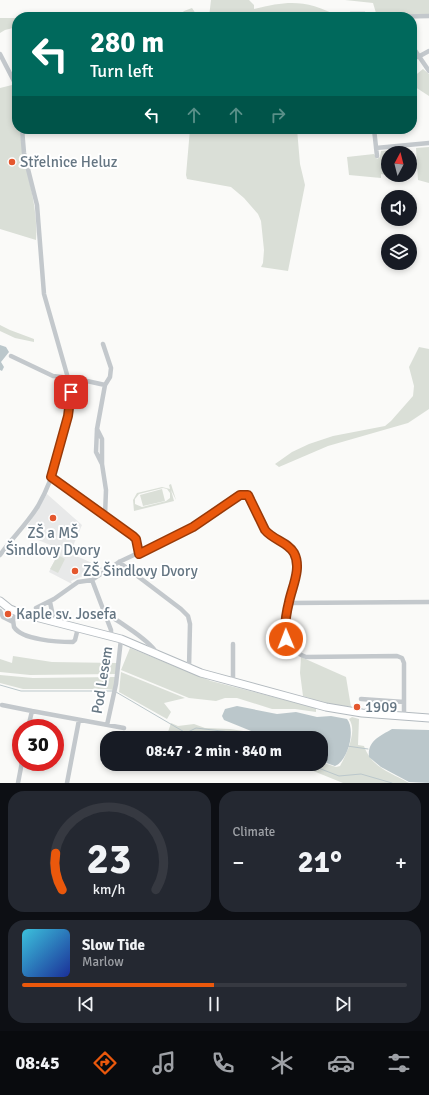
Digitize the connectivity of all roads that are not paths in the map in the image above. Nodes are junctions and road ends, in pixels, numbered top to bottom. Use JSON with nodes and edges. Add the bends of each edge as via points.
{"nodes":[{"id":1,"x":417,"y":16,"type":"edge"},
{"id":2,"x":429,"y":16,"type":"edge"},
{"id":3,"x":429,"y":51,"type":"edge"},
{"id":4,"x":0,"y":54,"type":"edge"},
{"id":5,"x":418,"y":57,"type":"joint"},
{"id":6,"x":429,"y":71,"type":"edge"},
{"id":7,"x":12,"y":77,"type":"edge"},
{"id":8,"x":22,"y":134,"type":"edge"},
{"id":9,"x":375,"y":134,"type":"edge"},
{"id":10,"x":429,"y":144,"type":"edge"},
{"id":11,"x":376,"y":148,"type":"junction"},
{"id":12,"x":377,"y":156,"type":"dead end"},
{"id":13,"x":103,"y":344,"type":"dead end"},
{"id":14,"x":11,"y":356,"type":"dead end"},
{"id":15,"x":68,"y":377,"type":"junction"},
{"id":16,"x":105,"y":385,"type":"junction"},
{"id":17,"x":51,"y":477,"type":"junction"},
{"id":18,"x":105,"y":516,"type":"junction"},
{"id":19,"x":139,"y":554,"type":"junction"},
{"id":20,"x":0,"y":555,"type":"edge"},
{"id":21,"x":119,"y":562,"type":"junction"},
{"id":22,"x":92,"y":580,"type":"junction"},
{"id":23,"x":0,"y":601,"type":"edge"},
{"id":24,"x":50,"y":602,"type":"junction"},
{"id":25,"x":429,"y":602,"type":"edge"},
{"id":26,"x":288,"y":603,"type":"junction"},
{"id":27,"x":36,"y":608,"type":"dead end"},
{"id":28,"x":0,"y":611,"type":"edge"},
{"id":29,"x":18,"y":612,"type":"junction"},
{"id":30,"x":105,"y":613,"type":"junction"},
{"id":31,"x":51,"y":621,"type":"junction"},
{"id":32,"x":13,"y":622,"type":"junction"},
{"id":33,"x":78,"y":628,"type":"junction"},
{"id":34,"x":111,"y":636,"type":"junction"},
{"id":35,"x":121,"y":639,"type":"junction"},
{"id":36,"x":233,"y":644,"type":"dead end"},
{"id":37,"x":157,"y":655,"type":"junction"},
{"id":38,"x":189,"y":668,"type":"junction"},
{"id":39,"x":233,"y":683,"type":"junction"},
{"id":40,"x":361,"y":699,"type":"dead end"},
{"id":41,"x":404,"y":702,"type":"junction"},
{"id":42,"x":2,"y":705,"type":"dead end"},
{"id":43,"x":32,"y":711,"type":"junction"},
{"id":44,"x":404,"y":716,"type":"junction"},
{"id":45,"x":429,"y":718,"type":"edge"},
{"id":46,"x":30,"y":719,"type":"edge"},
{"id":47,"x":79,"y":720,"type":"junction"},
{"id":48,"x":107,"y":725,"type":"junction"},
{"id":49,"x":124,"y":728,"type":"dead end"},
{"id":50,"x":20,"y":771,"type":"edge"},
{"id":51,"x":18,"y":783,"type":"edge"},
{"id":52,"x":66,"y":783,"type":"edge"}],
"edges":[{"from":1,"to":2,"type":"street"},
{"from":3,"to":5,"type":"street"},
{"from":4,"to":7,"type":"street"},
{"from":5,"to":6,"type":"street"},
{"from":8,"to":15,"type":"street","via":[[24,154],[37,205],[42,281]]},
{"from":9,"to":11,"type":"street"},
{"from":10,"to":11,"type":"street"},
{"from":11,"to":12,"type":"street"},
{"from":13,"to":16,"type":"street","via":[[111,368],[110,377]]},
{"from":14,"to":15,"type":"street","via":[[53,376]]},
{"from":15,"to":16,"type":"street"},
{"from":15,"to":17,"type":"street","via":[[71,392],[70,409]]},
{"from":16,"to":18,"type":"street","via":[[97,429],[102,440],[106,490]]},
{"from":17,"to":18,"type":"street"},
{"from":17,"to":20,"type":"street","via":[[38,505]]},
{"from":18,"to":19,"type":"street","via":[[136,539]]},
{"from":19,"to":21,"type":"street"},
{"from":19,"to":26,"type":"street","via":[[193,527],[240,495],[246,494],[269,535],[294,552],[298,566]]},
{"from":21,"to":22,"type":"street"},
{"from":21,"to":38,"type":"street","via":[[188,616]]},
{"from":22,"to":24,"type":"street","via":[[78,582]]},
{"from":22,"to":30,"type":"street"},
{"from":23,"to":29,"type":"street"},
{"from":24,"to":27,"type":"street"},
{"from":24,"to":31,"type":"street","via":[[53,616]]},
{"from":25,"to":26,"type":"street"},
{"from":26,"to":41,"type":"street","via":[[285,622],[286,639],[290,648],[296,653],[314,658],[402,658]]},
{"from":28,"to":32,"type":"street","via":[[3,617]]},
{"from":29,"to":31,"type":"street"},
{"from":29,"to":32,"type":"street"},
{"from":30,"to":34,"type":"street"},
{"from":30,"to":37,"type":"street","via":[[154,649]]},
{"from":31,"to":33,"type":"street"},
{"from":32,"to":33,"type":"street","via":[[15,629],[31,638],[70,642],[75,640]]},
{"from":33,"to":34,"type":"street"},
{"from":34,"to":35,"type":"street"},
{"from":35,"to":37,"type":"street"},
{"from":35,"to":48,"type":"street","name":"Pod Lesem","via":[[116,684]]},
{"from":36,"to":39,"type":"street"},
{"from":37,"to":38,"type":"street"},
{"from":38,"to":39,"type":"street"},
{"from":39,"to":44,"type":"street","via":[[357,713]]},
{"from":40,"to":41,"type":"street"},
{"from":41,"to":44,"type":"street"},
{"from":42,"to":43,"type":"street","name":"Pod Lesem"},
{"from":43,"to":46,"type":"street"},
{"from":43,"to":47,"type":"street","name":"Pod Lesem"},
{"from":44,"to":45,"type":"street"},
{"from":47,"to":48,"type":"street","name":"Pod Lesem"},
{"from":47,"to":52,"type":"street","name":"Pod Lesem"},
{"from":48,"to":49,"type":"street","name":"Pod Lesem"},
{"from":50,"to":51,"type":"street"}]}
